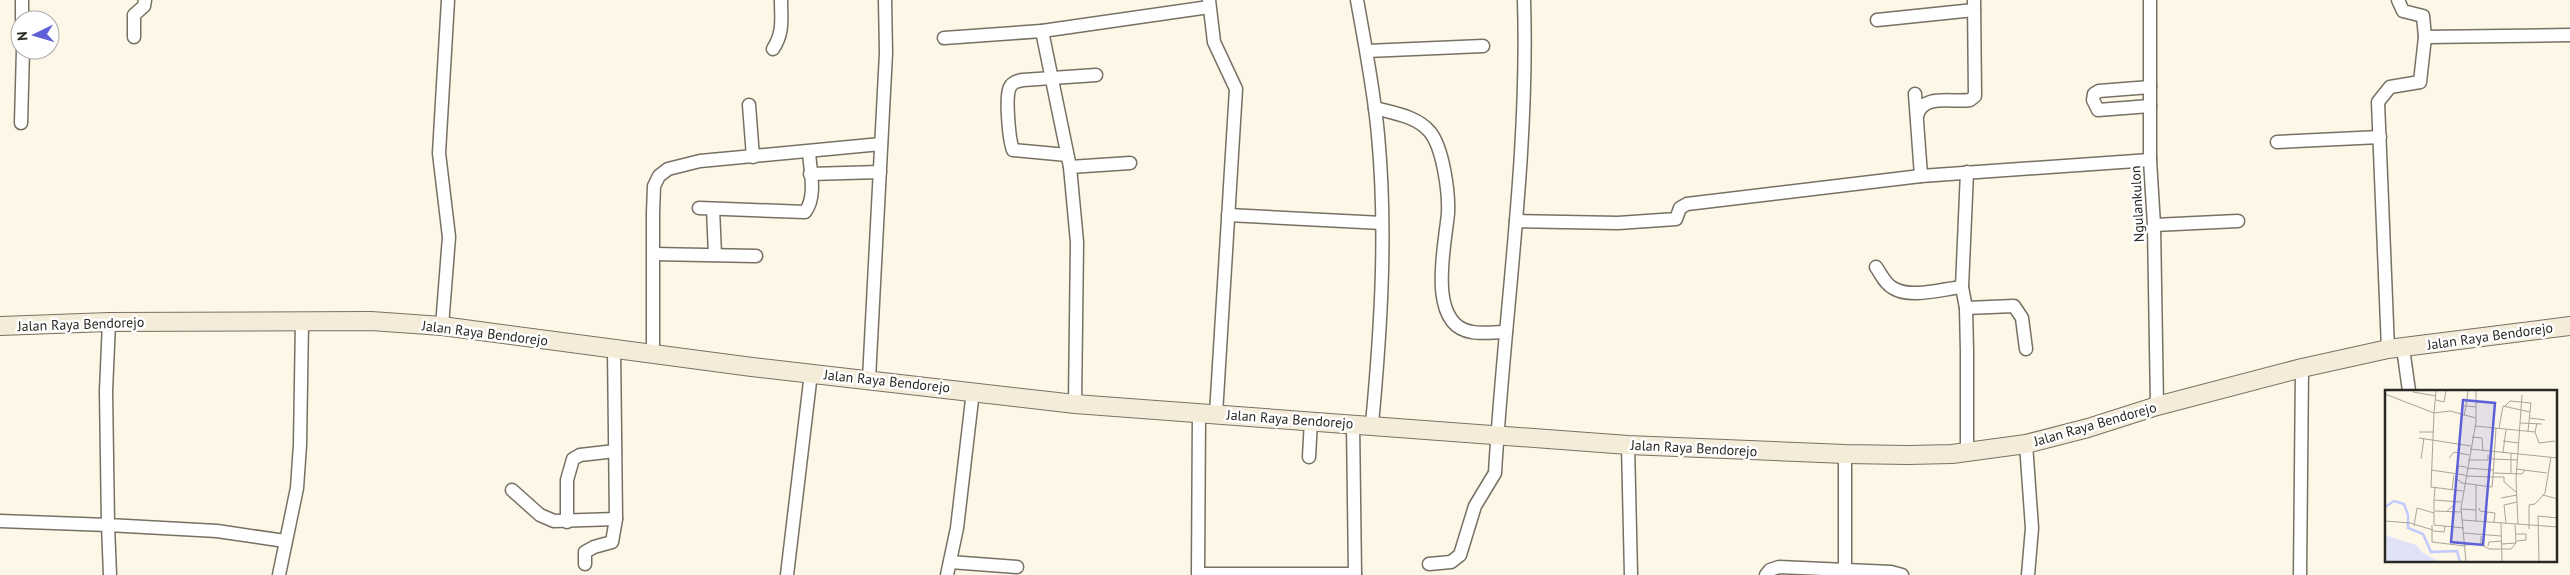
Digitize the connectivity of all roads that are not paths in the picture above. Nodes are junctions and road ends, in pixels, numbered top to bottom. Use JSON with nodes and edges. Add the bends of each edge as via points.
{"nodes":[{"id":1,"x":145,"y":0,"type":"edge"},
{"id":2,"x":448,"y":0,"type":"edge"},
{"id":3,"x":781,"y":0,"type":"edge"},
{"id":4,"x":884,"y":0,"type":"edge"},
{"id":5,"x":1357,"y":0,"type":"edge"},
{"id":6,"x":1524,"y":0,"type":"edge"},
{"id":7,"x":2150,"y":0,"type":"edge"},
{"id":8,"x":2398,"y":0,"type":"edge"},
{"id":9,"x":1209,"y":3,"type":"edge"},
{"id":10,"x":1974,"y":5,"type":"edge"},
{"id":11,"x":1877,"y":20,"type":"dead end"},
{"id":12,"x":1042,"y":31,"type":"junction"},
{"id":13,"x":2570,"y":35,"type":"edge"},
{"id":14,"x":134,"y":37,"type":"dead end"},
{"id":15,"x":2426,"y":37,"type":"junction"},
{"id":16,"x":944,"y":38,"type":"dead end"},
{"id":17,"x":1483,"y":46,"type":"dead end"},
{"id":18,"x":773,"y":49,"type":"dead end"},
{"id":19,"x":1367,"y":51,"type":"junction"},
{"id":20,"x":23,"y":60,"type":"edge"},
{"id":21,"x":1096,"y":75,"type":"dead end"},
{"id":22,"x":1050,"y":77,"type":"junction"},
{"id":23,"x":2150,"y":87,"type":"junction"},
{"id":24,"x":1915,"y":94,"type":"dead end"},
{"id":25,"x":749,"y":105,"type":"dead end"},
{"id":26,"x":2150,"y":106,"type":"junction"},
{"id":27,"x":1375,"y":108,"type":"junction"},
{"id":28,"x":1916,"y":116,"type":"junction"},
{"id":29,"x":20,"y":124,"type":"dead end"},
{"id":30,"x":2380,"y":137,"type":"junction"},
{"id":31,"x":2277,"y":142,"type":"dead end"},
{"id":32,"x":881,"y":144,"type":"junction"},
{"id":33,"x":809,"y":152,"type":"junction"},
{"id":34,"x":753,"y":157,"type":"junction"},
{"id":35,"x":2150,"y":160,"type":"junction"},
{"id":36,"x":1068,"y":161,"type":"junction"},
{"id":37,"x":1130,"y":163,"type":"dead end"},
{"id":38,"x":880,"y":172,"type":"junction"},
{"id":39,"x":1966,"y":172,"type":"junction"},
{"id":40,"x":810,"y":174,"type":"junction"},
{"id":41,"x":1921,"y":176,"type":"junction"},
{"id":42,"x":699,"y":208,"type":"dead end"},
{"id":43,"x":713,"y":209,"type":"junction"},
{"id":44,"x":1228,"y":215,"type":"junction"},
{"id":45,"x":1516,"y":221,"type":"junction"},
{"id":46,"x":2238,"y":221,"type":"dead end"},
{"id":47,"x":1382,"y":222,"type":"junction"},
{"id":48,"x":2154,"y":225,"type":"junction"},
{"id":49,"x":654,"y":254,"type":"junction"},
{"id":50,"x":715,"y":255,"type":"junction"},
{"id":51,"x":756,"y":256,"type":"dead end"},
{"id":52,"x":1876,"y":267,"type":"dead end"},
{"id":53,"x":1962,"y":287,"type":"junction"},
{"id":54,"x":1966,"y":308,"type":"junction"},
{"id":55,"x":302,"y":321,"type":"junction"},
{"id":56,"x":109,"y":322,"type":"junction"},
{"id":57,"x":0,"y":326,"type":"edge"},
{"id":58,"x":442,"y":326,"type":"junction"},
{"id":59,"x":2570,"y":326,"type":"edge"},
{"id":60,"x":1506,"y":332,"type":"junction"},
{"id":61,"x":2026,"y":348,"type":"dead end"},
{"id":62,"x":614,"y":349,"type":"junction"},
{"id":63,"x":2396,"y":349,"type":"junction"},
{"id":64,"x":653,"y":354,"type":"junction"},
{"id":65,"x":2302,"y":368,"type":"junction"},
{"id":66,"x":811,"y":373,"type":"junction"},
{"id":67,"x":869,"y":379,"type":"junction"},
{"id":68,"x":2409,"y":390,"type":"edge"},
{"id":69,"x":973,"y":391,"type":"junction"},
{"id":70,"x":1075,"y":404,"type":"junction"},
{"id":71,"x":2157,"y":406,"type":"junction"},
{"id":72,"x":1207,"y":414,"type":"junction"},
{"id":73,"x":1311,"y":420,"type":"junction"},
{"id":74,"x":1353,"y":423,"type":"junction"},
{"id":75,"x":1372,"y":424,"type":"junction"},
{"id":76,"x":1497,"y":436,"type":"junction"},
{"id":77,"x":1628,"y":444,"type":"junction"},
{"id":78,"x":2026,"y":444,"type":"junction"},
{"id":79,"x":615,"y":451,"type":"junction"},
{"id":80,"x":1967,"y":451,"type":"junction"},
{"id":81,"x":1845,"y":454,"type":"junction"},
{"id":82,"x":1309,"y":458,"type":"dead end"},
{"id":83,"x":512,"y":490,"type":"dead end"},
{"id":84,"x":616,"y":519,"type":"junction"},
{"id":85,"x":0,"y":521,"type":"edge"},
{"id":86,"x":567,"y":522,"type":"junction"},
{"id":87,"x":108,"y":525,"type":"junction"},
{"id":88,"x":285,"y":541,"type":"junction"},
{"id":89,"x":585,"y":564,"type":"dead end"},
{"id":90,"x":1429,"y":564,"type":"dead end"},
{"id":91,"x":1017,"y":567,"type":"dead end"},
{"id":92,"x":948,"y":569,"type":"edge"},
{"id":93,"x":1845,"y":573,"type":"edge"},
{"id":94,"x":110,"y":575,"type":"edge"},
{"id":95,"x":279,"y":575,"type":"edge"},
{"id":96,"x":787,"y":575,"type":"edge"},
{"id":97,"x":1355,"y":575,"type":"edge"},
{"id":98,"x":1630,"y":575,"type":"edge"},
{"id":99,"x":1766,"y":575,"type":"edge"},
{"id":100,"x":1902,"y":575,"type":"edge"},
{"id":101,"x":2028,"y":575,"type":"edge"},
{"id":102,"x":2300,"y":575,"type":"edge"}],
"edges":[{"from":1,"to":14,"type":"street","via":[[144,6],[134,15]]},
{"from":2,"to":58,"type":"street","via":[[439,153],[449,237]]},
{"from":3,"to":18,"type":"street","via":[[782,27]]},
{"from":4,"to":32,"type":"street","via":[[886,53]]},
{"from":5,"to":19,"type":"street"},
{"from":6,"to":45,"type":"street","via":[[1523,114]]},
{"from":7,"to":23,"type":"street","name":"Ngulankulon"},
{"from":8,"to":15,"type":"street","via":[[2403,11],[2423,16]]},
{"from":9,"to":12,"type":"street"},
{"from":9,"to":44,"type":"street","via":[[1218,53],[1236,89]]},
{"from":10,"to":11,"type":"street"},
{"from":10,"to":28,"type":"street","via":[[1975,96],[1970,100],[1929,102]]},
{"from":12,"to":16,"type":"street"},
{"from":12,"to":22,"type":"street"},
{"from":13,"to":15,"type":"street"},
{"from":15,"to":30,"type":"street","via":[[2420,82],[2390,87],[2378,102]]},
{"from":17,"to":19,"type":"street"},
{"from":19,"to":27,"type":"street"},
{"from":20,"to":29,"type":"street"},
{"from":21,"to":22,"type":"street"},
{"from":22,"to":36,"type":"street"},
{"from":22,"to":36,"type":"street","via":[[1014,82],[1009,89],[1012,148],[1017,152]]},
{"from":23,"to":26,"type":"street","name":"Ngulankulon"},
{"from":23,"to":26,"type":"street","via":[[2099,91],[2092,100],[2098,110]]},
{"from":24,"to":28,"type":"street"},
{"from":25,"to":34,"type":"street"},
{"from":26,"to":35,"type":"street","name":"Ngulankulon"},
{"from":27,"to":47,"type":"street"},
{"from":27,"to":60,"type":"street","via":[[1422,125],[1431,133],[1444,166],[1448,210],[1440,272],[1443,298],[1453,321],[1471,332]]},
{"from":28,"to":41,"type":"street"},
{"from":30,"to":31,"type":"street"},
{"from":30,"to":63,"type":"street"},
{"from":32,"to":33,"type":"street"},
{"from":32,"to":38,"type":"street"},
{"from":33,"to":34,"type":"street"},
{"from":33,"to":40,"type":"street"},
{"from":34,"to":49,"type":"street","via":[[700,161],[668,169],[659,176],[654,186]]},
{"from":35,"to":39,"type":"street"},
{"from":35,"to":48,"type":"street","name":"Ngulankulon"},
{"from":36,"to":37,"type":"street"},
{"from":36,"to":70,"type":"street","via":[[1077,242]]},
{"from":38,"to":40,"type":"street"},
{"from":38,"to":67,"type":"street"},
{"from":39,"to":41,"type":"street"},
{"from":39,"to":53,"type":"street"},
{"from":40,"to":43,"type":"street","via":[[810,206],[805,212]]},
{"from":41,"to":45,"type":"street","via":[[1687,204],[1680,208],[1676,219],[1667,222]]},
{"from":42,"to":43,"type":"street"},
{"from":43,"to":50,"type":"street"},
{"from":44,"to":47,"type":"street"},
{"from":44,"to":72,"type":"street"},
{"from":45,"to":60,"type":"street"},
{"from":46,"to":48,"type":"street"},
{"from":47,"to":75,"type":"street","via":[[1378,364]]},
{"from":48,"to":71,"type":"street","name":"Ngulankulon"},
{"from":49,"to":50,"type":"street"},
{"from":49,"to":64,"type":"street"},
{"from":50,"to":51,"type":"street"},
{"from":52,"to":53,"type":"street","via":[[1891,288],[1901,292]]},
{"from":53,"to":54,"type":"street"},
{"from":54,"to":61,"type":"street","via":[[2014,306],[2022,318]]},
{"from":54,"to":80,"type":"street"},
{"from":55,"to":56,"type":"main road","name":"Jalan Raya Bendorejo"},
{"from":55,"to":58,"type":"main road","name":"Jalan Raya Bendorejo"},
{"from":55,"to":88,"type":"street","via":[[297,488]]},
{"from":56,"to":57,"type":"main road","name":"Jalan Raya Bendorejo"},
{"from":56,"to":87,"type":"street","via":[[106,390]]},
{"from":58,"to":62,"type":"main road","name":"Jalan Raya Bendorejo"},
{"from":59,"to":63,"type":"main road","name":"Jalan Raya Bendorejo"},
{"from":60,"to":76,"type":"street"},
{"from":62,"to":64,"type":"main road","name":"Jalan Raya Bendorejo"},
{"from":62,"to":79,"type":"street"},
{"from":63,"to":65,"type":"main road","name":"Jalan Raya Bendorejo"},
{"from":63,"to":68,"type":"street"},
{"from":64,"to":66,"type":"main road","name":"Jalan Raya Bendorejo"},
{"from":65,"to":71,"type":"main road","name":"Jalan Raya Bendorejo"},
{"from":65,"to":102,"type":"street"},
{"from":66,"to":67,"type":"main road","name":"Jalan Raya Bendorejo"},
{"from":66,"to":96,"type":"street"},
{"from":67,"to":69,"type":"main road","name":"Jalan Raya Bendorejo"},
{"from":69,"to":70,"type":"main road","name":"Jalan Raya Bendorejo"},
{"from":69,"to":92,"type":"street","via":[[957,528]]},
{"from":70,"to":72,"type":"main road","name":"Jalan Raya Bendorejo"},
{"from":71,"to":78,"type":"main road","name":"Jalan Raya Bendorejo"},
{"from":72,"to":73,"type":"main road","name":"Jalan Raya Bendorejo"},
{"from":72,"to":97,"type":"street","via":[[1198,574]]},
{"from":73,"to":74,"type":"main road","name":"Jalan Raya Bendorejo"},
{"from":73,"to":82,"type":"street"},
{"from":74,"to":75,"type":"main road","name":"Jalan Raya Bendorejo"},
{"from":74,"to":97,"type":"street"},
{"from":75,"to":76,"type":"main road","name":"Jalan Raya Bendorejo"},
{"from":76,"to":77,"type":"main road","name":"Jalan Raya Bendorejo"},
{"from":76,"to":90,"type":"street","via":[[1495,473],[1475,506],[1460,556],[1450,562]]},
{"from":77,"to":81,"type":"main road","name":"Jalan Raya Bendorejo"},
{"from":77,"to":98,"type":"street"},
{"from":78,"to":80,"type":"main road","name":"Jalan Raya Bendorejo"},
{"from":78,"to":101,"type":"street","via":[[2032,528]]},
{"from":79,"to":84,"type":"street"},
{"from":79,"to":86,"type":"street","via":[[580,455],[573,459],[567,480]]},
{"from":80,"to":81,"type":"main road","name":"Jalan Raya Bendorejo"},
{"from":81,"to":93,"type":"street"},
{"from":83,"to":86,"type":"street","via":[[540,515],[554,522]]},
{"from":84,"to":86,"type":"street"},
{"from":84,"to":89,"type":"street","via":[[612,542],[585,552]]},
{"from":85,"to":87,"type":"street"},
{"from":87,"to":88,"type":"street","via":[[217,532]]},
{"from":87,"to":94,"type":"street"},
{"from":88,"to":95,"type":"street"},
{"from":91,"to":92,"type":"street"},
{"from":93,"to":99,"type":"street","via":[[1780,567]]},
{"from":93,"to":100,"type":"street"}]}
